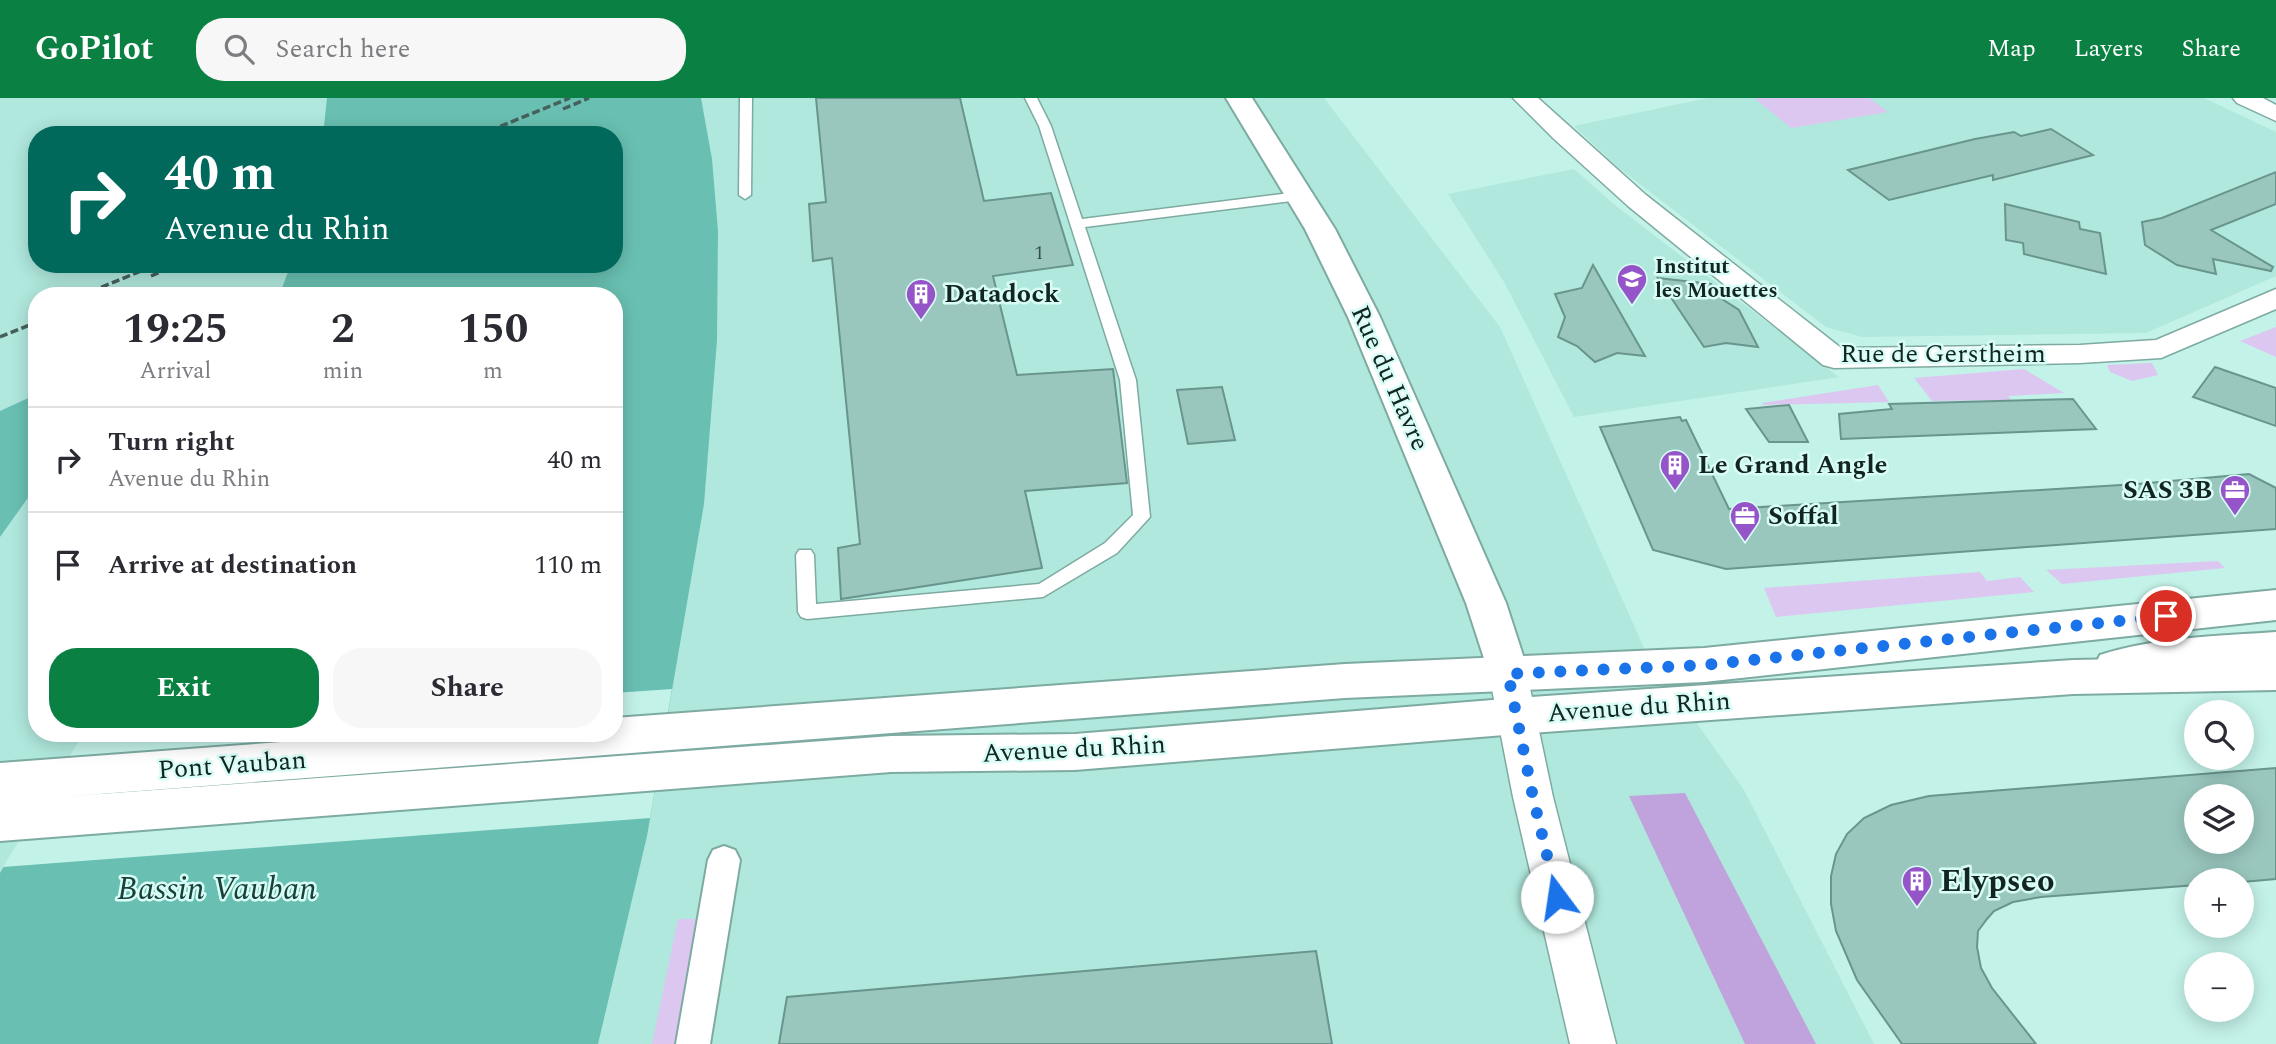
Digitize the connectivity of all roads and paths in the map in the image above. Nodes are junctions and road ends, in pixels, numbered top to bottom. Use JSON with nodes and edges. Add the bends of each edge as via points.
{"nodes":[{"id":1,"x":746,"y":98,"type":"edge"},
{"id":2,"x":1031,"y":98,"type":"edge"},
{"id":3,"x":1238,"y":98,"type":"edge"},
{"id":4,"x":1525,"y":98,"type":"edge"},
{"id":5,"x":2245,"y":98,"type":"edge"},
{"id":6,"x":2276,"y":114,"type":"edge"},
{"id":7,"x":745,"y":195,"type":"dead end"},
{"id":8,"x":1299,"y":196,"type":"junction"},
{"id":9,"x":1076,"y":224,"type":"junction"},
{"id":10,"x":2276,"y":299,"type":"edge"},
{"id":11,"x":805,"y":555,"type":"dead end"},
{"id":12,"x":2276,"y":604,"type":"edge"},
{"id":13,"x":2276,"y":648,"type":"edge"},
{"id":14,"x":2276,"y":673,"type":"edge"},
{"id":15,"x":1508,"y":674,"type":"junction"},
{"id":16,"x":2073,"y":677,"type":"junction"},
{"id":17,"x":1517,"y":716,"type":"junction"},
{"id":18,"x":755,"y":746,"type":"junction"},
{"id":19,"x":0,"y":782,"type":"edge"},
{"id":20,"x":0,"y":821,"type":"edge"},
{"id":21,"x":724,"y":860,"type":"dead end"},
{"id":22,"x":693,"y":1044,"type":"edge"},
{"id":23,"x":1593,"y":1044,"type":"edge"}],
"edges":[{"from":1,"to":7,"type":"lane"},
{"from":2,"to":9,"type":"lane","via":[[1045,126]]},
{"from":3,"to":8,"type":"main road","name":"Rue du Havre"},
{"from":4,"to":10,"type":"street","name":"Rue de Gerstheim","via":[[1625,192],[1834,358],[2161,349]]},
{"from":5,"to":6,"type":"street"},
{"from":8,"to":9,"type":"lane"},
{"from":8,"to":15,"type":"main road","name":"Rue du Havre","via":[[1320,229],[1396,388],[1486,603]]},
{"from":9,"to":11,"type":"lane","via":[[1128,380],[1142,517],[1111,548],[1043,590],[807,612]]},
{"from":12,"to":15,"type":"main road","name":"Avenue du Rhin","via":[[1704,665]]},
{"from":13,"to":16,"type":"main road","via":[[2132,663]]},
{"from":14,"to":16,"type":"main road","name":"Avenue du Rhin"},
{"from":15,"to":17,"type":"street"},
{"from":15,"to":18,"type":"main road","name":"Avenue du Rhin","via":[[1345,681]]},
{"from":16,"to":17,"type":"main road","name":"Avenue du Rhin"},
{"from":17,"to":18,"type":"main road","name":"Avenue du Rhin","via":[[1075,752],[891,754]]},
{"from":17,"to":23,"type":"street"},
{"from":18,"to":19,"type":"main road","name":"Pont Vauban"},
{"from":18,"to":20,"type":"main road","name":"Pont Vauban"},
{"from":21,"to":22,"type":"street"}]}
